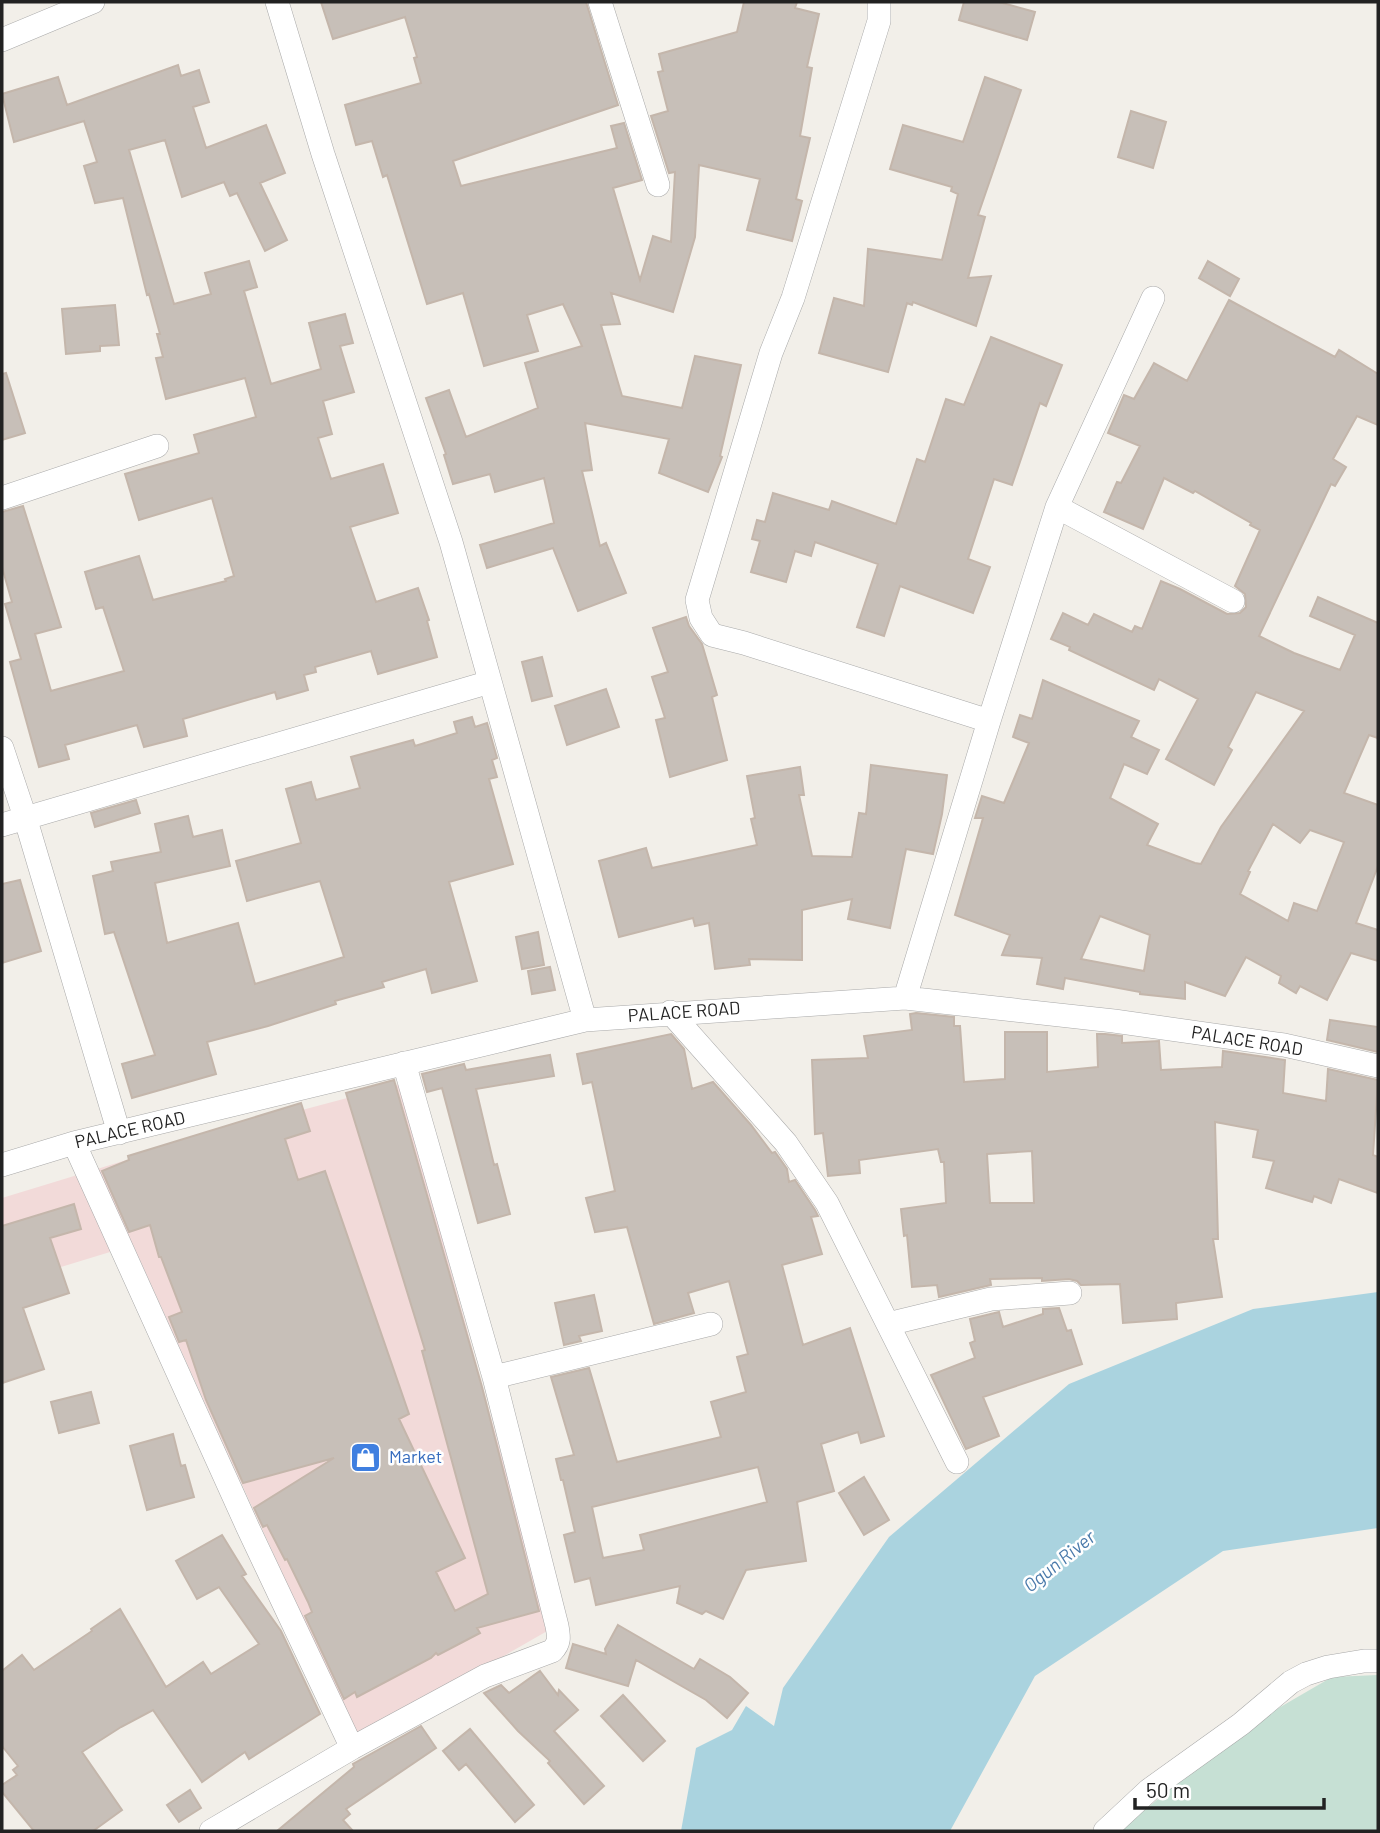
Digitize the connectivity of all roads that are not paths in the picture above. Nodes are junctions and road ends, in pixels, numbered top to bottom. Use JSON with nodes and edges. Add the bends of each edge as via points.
{"nodes":[{"id":1,"x":93,"y":2,"type":"edge"},
{"id":2,"x":276,"y":2,"type":"edge"},
{"id":3,"x":600,"y":2,"type":"edge"},
{"id":4,"x":879,"y":2,"type":"edge"},
{"id":5,"x":2,"y":40,"type":"edge"},
{"id":6,"x":658,"y":185,"type":"dead end"},
{"id":7,"x":1153,"y":298,"type":"dead end"},
{"id":8,"x":157,"y":446,"type":"dead end"},
{"id":9,"x":2,"y":498,"type":"edge"},
{"id":10,"x":1058,"y":507,"type":"junction"},
{"id":11,"x":1233,"y":601,"type":"dead end"},
{"id":12,"x":490,"y":682,"type":"junction"},
{"id":13,"x":989,"y":721,"type":"junction"},
{"id":14,"x":2,"y":748,"type":"edge"},
{"id":15,"x":25,"y":817,"type":"junction"},
{"id":16,"x":2,"y":825,"type":"edge"},
{"id":17,"x":905,"y":998,"type":"junction"},
{"id":18,"x":670,"y":1012,"type":"junction"},
{"id":19,"x":585,"y":1020,"type":"junction"},
{"id":20,"x":404,"y":1063,"type":"junction"},
{"id":21,"x":1378,"y":1066,"type":"edge"},
{"id":22,"x":119,"y":1133,"type":"junction"},
{"id":23,"x":74,"y":1143,"type":"junction"},
{"id":24,"x":2,"y":1165,"type":"edge"},
{"id":25,"x":1070,"y":1293,"type":"dead end"},
{"id":26,"x":711,"y":1324,"type":"dead end"},
{"id":27,"x":888,"y":1324,"type":"junction"},
{"id":28,"x":494,"y":1377,"type":"junction"},
{"id":29,"x":957,"y":1462,"type":"dead end"},
{"id":30,"x":1378,"y":1661,"type":"edge"},
{"id":31,"x":352,"y":1748,"type":"junction"},
{"id":32,"x":211,"y":1831,"type":"edge"},
{"id":33,"x":1105,"y":1831,"type":"edge"}],
"edges":[{"from":1,"to":5,"type":"street"},
{"from":2,"to":12,"type":"street","via":[[451,542]]},
{"from":3,"to":6,"type":"street"},
{"from":4,"to":13,"type":"street","via":[[879,21],[793,298],[771,352],[697,600],[712,635]]},
{"from":7,"to":10,"type":"street"},
{"from":8,"to":9,"type":"street"},
{"from":10,"to":11,"type":"street"},
{"from":10,"to":13,"type":"street"},
{"from":12,"to":15,"type":"street"},
{"from":12,"to":19,"type":"street"},
{"from":13,"to":17,"type":"street"},
{"from":14,"to":15,"type":"street"},
{"from":15,"to":16,"type":"street"},
{"from":15,"to":22,"type":"street"},
{"from":17,"to":18,"type":"street","name":"PALACE ROAD"},
{"from":17,"to":21,"type":"street","name":"PALACE ROAD","via":[[1271,1043]]},
{"from":18,"to":19,"type":"street","name":"PALACE ROAD"},
{"from":18,"to":27,"type":"street","via":[[786,1143],[827,1203]]},
{"from":19,"to":20,"type":"street","name":"PALACE ROAD"},
{"from":20,"to":22,"type":"street","name":"PALACE ROAD"},
{"from":20,"to":28,"type":"street"},
{"from":22,"to":23,"type":"street","name":"PALACE ROAD"},
{"from":23,"to":24,"type":"street","name":"PALACE ROAD"},
{"from":23,"to":31,"type":"street"},
{"from":25,"to":27,"type":"street","via":[[991,1299]]},
{"from":26,"to":28,"type":"street"},
{"from":27,"to":29,"type":"street"},
{"from":28,"to":31,"type":"street","via":[[558,1645],[485,1676]]},
{"from":30,"to":33,"type":"street","via":[[1328,1667],[1291,1682],[1149,1790]]},
{"from":31,"to":32,"type":"street"}]}
